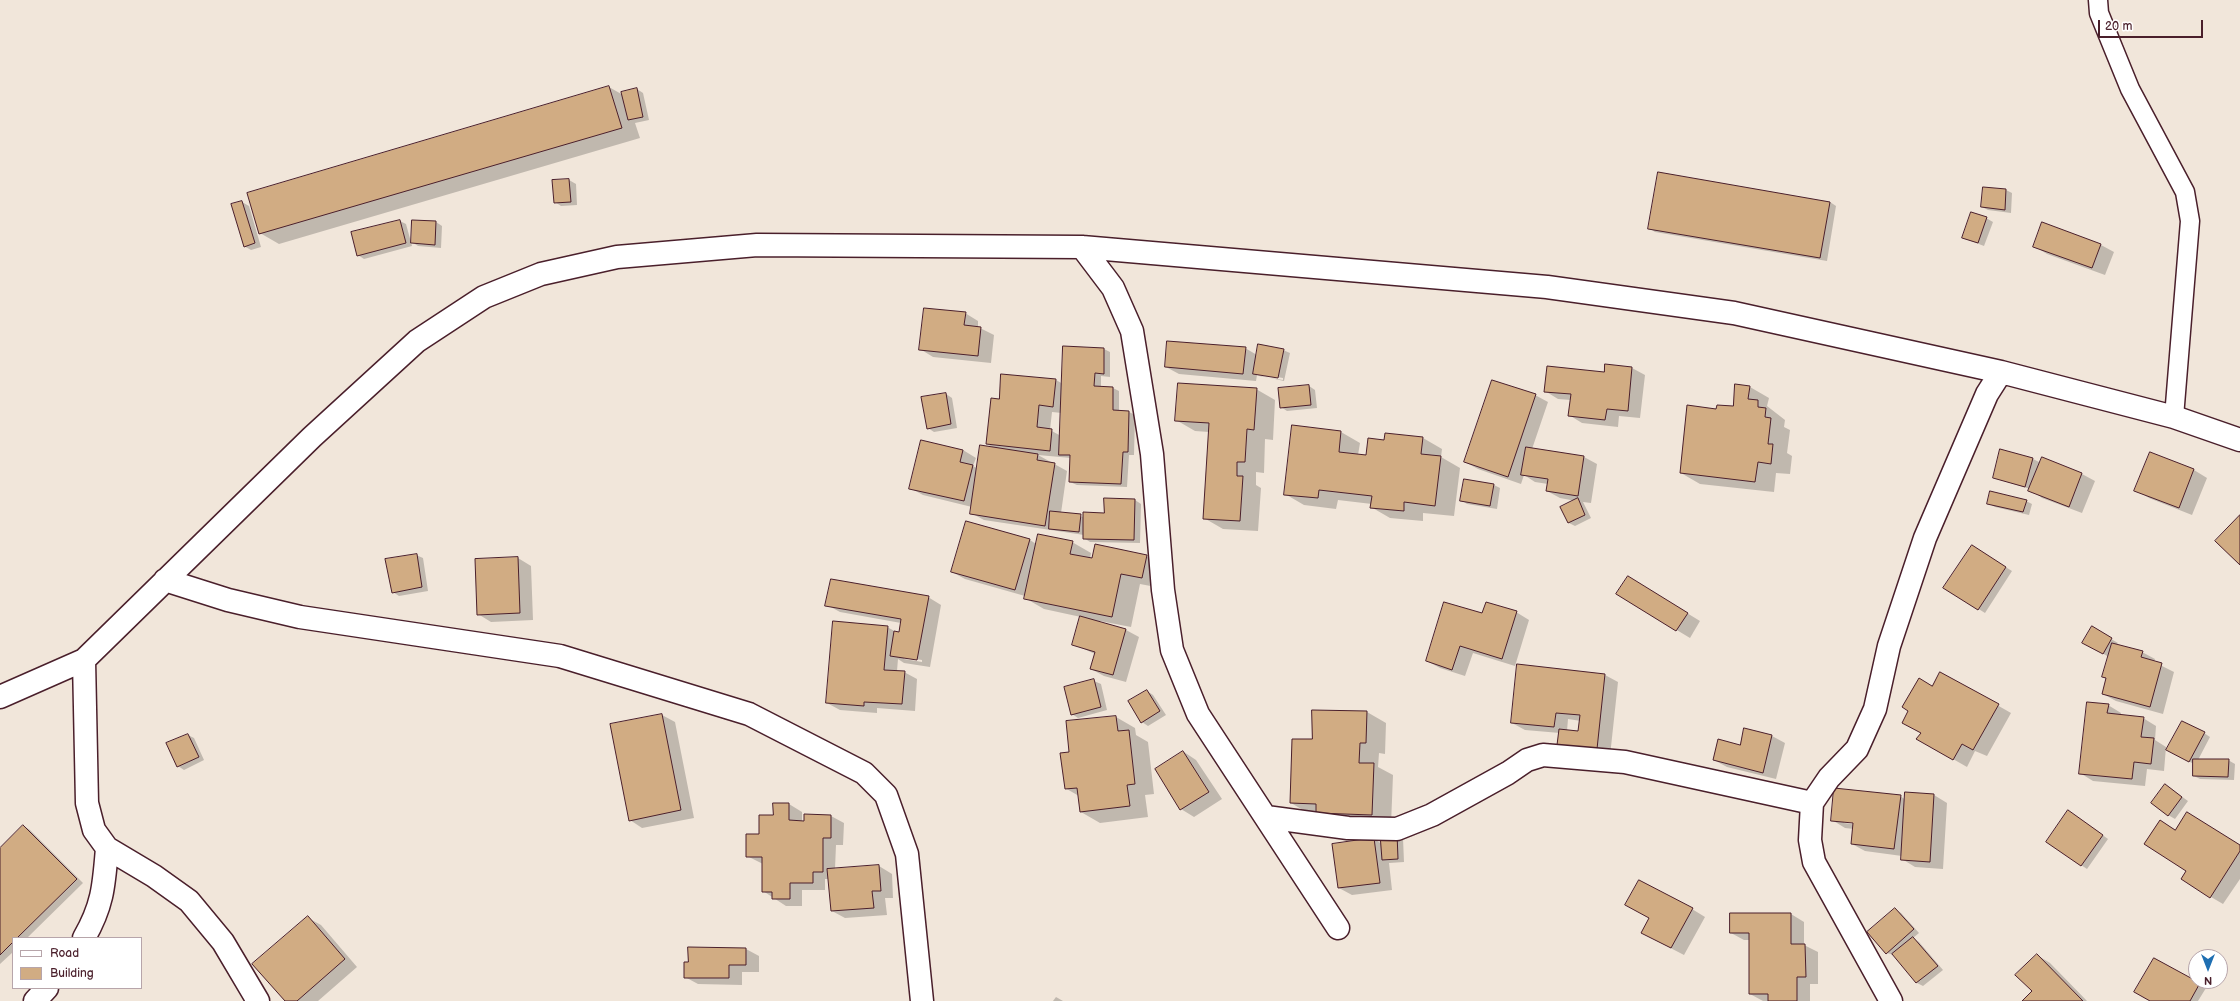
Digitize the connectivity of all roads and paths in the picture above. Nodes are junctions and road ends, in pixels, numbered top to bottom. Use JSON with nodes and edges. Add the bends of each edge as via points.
{"nodes":[{"id":1,"x":2098,"y":0,"type":"edge"},
{"id":2,"x":1082,"y":247,"type":"junction"},
{"id":3,"x":2001,"y":372,"type":"junction"},
{"id":4,"x":2174,"y":418,"type":"junction"},
{"id":5,"x":2240,"y":440,"type":"edge"},
{"id":6,"x":165,"y":580,"type":"junction"},
{"id":7,"x":84,"y":660,"type":"junction"},
{"id":8,"x":0,"y":697,"type":"edge"},
{"id":9,"x":1812,"y":803,"type":"junction"},
{"id":10,"x":1266,"y":817,"type":"junction"},
{"id":11,"x":107,"y":848,"type":"junction"},
{"id":12,"x":1338,"y":928,"type":"dead end"},
{"id":13,"x":85,"y":937,"type":"edge"},
{"id":14,"x":46,"y":989,"type":"edge"},
{"id":15,"x":35,"y":1001,"type":"edge"},
{"id":16,"x":258,"y":1001,"type":"edge"},
{"id":17,"x":922,"y":1001,"type":"edge"},
{"id":18,"x":1891,"y":1001,"type":"edge"}],
"edges":[{"from":1,"to":4,"type":"lane","via":[[2099,13],[2130,89],[2185,192],[2190,221]]},
{"from":2,"to":3,"type":"street","via":[[1547,286],[1734,313]]},
{"from":2,"to":6,"type":"street","via":[[757,245],[618,257],[541,274],[484,297],[417,341],[312,437]]},
{"from":2,"to":10,"type":"street","via":[[1113,288],[1132,331],[1152,454],[1163,590],[1172,650],[1198,714]]},
{"from":3,"to":4,"type":"street"},
{"from":3,"to":9,"type":"street","via":[[1984,401],[1925,538],[1889,646],[1875,709],[1857,749],[1829,778]]},
{"from":4,"to":5,"type":"street"},
{"from":6,"to":7,"type":"street"},
{"from":6,"to":17,"type":"street","via":[[228,600],[300,617],[560,656],[749,714],[864,773],[886,795],[907,854]]},
{"from":7,"to":8,"type":"street"},
{"from":7,"to":11,"type":"street","via":[[87,804],[94,830]]},
{"from":9,"to":10,"type":"street","via":[[1625,762],[1543,755],[1527,760],[1432,815],[1397,829],[1348,828]]},
{"from":9,"to":18,"type":"street","via":[[1810,840],[1814,862]]},
{"from":10,"to":12,"type":"street"},
{"from":11,"to":13,"type":"street","via":[[104,892],[95,918]]},
{"from":11,"to":16,"type":"street","via":[[189,901],[223,942]]},
{"from":14,"to":15,"type":"street"}]}
